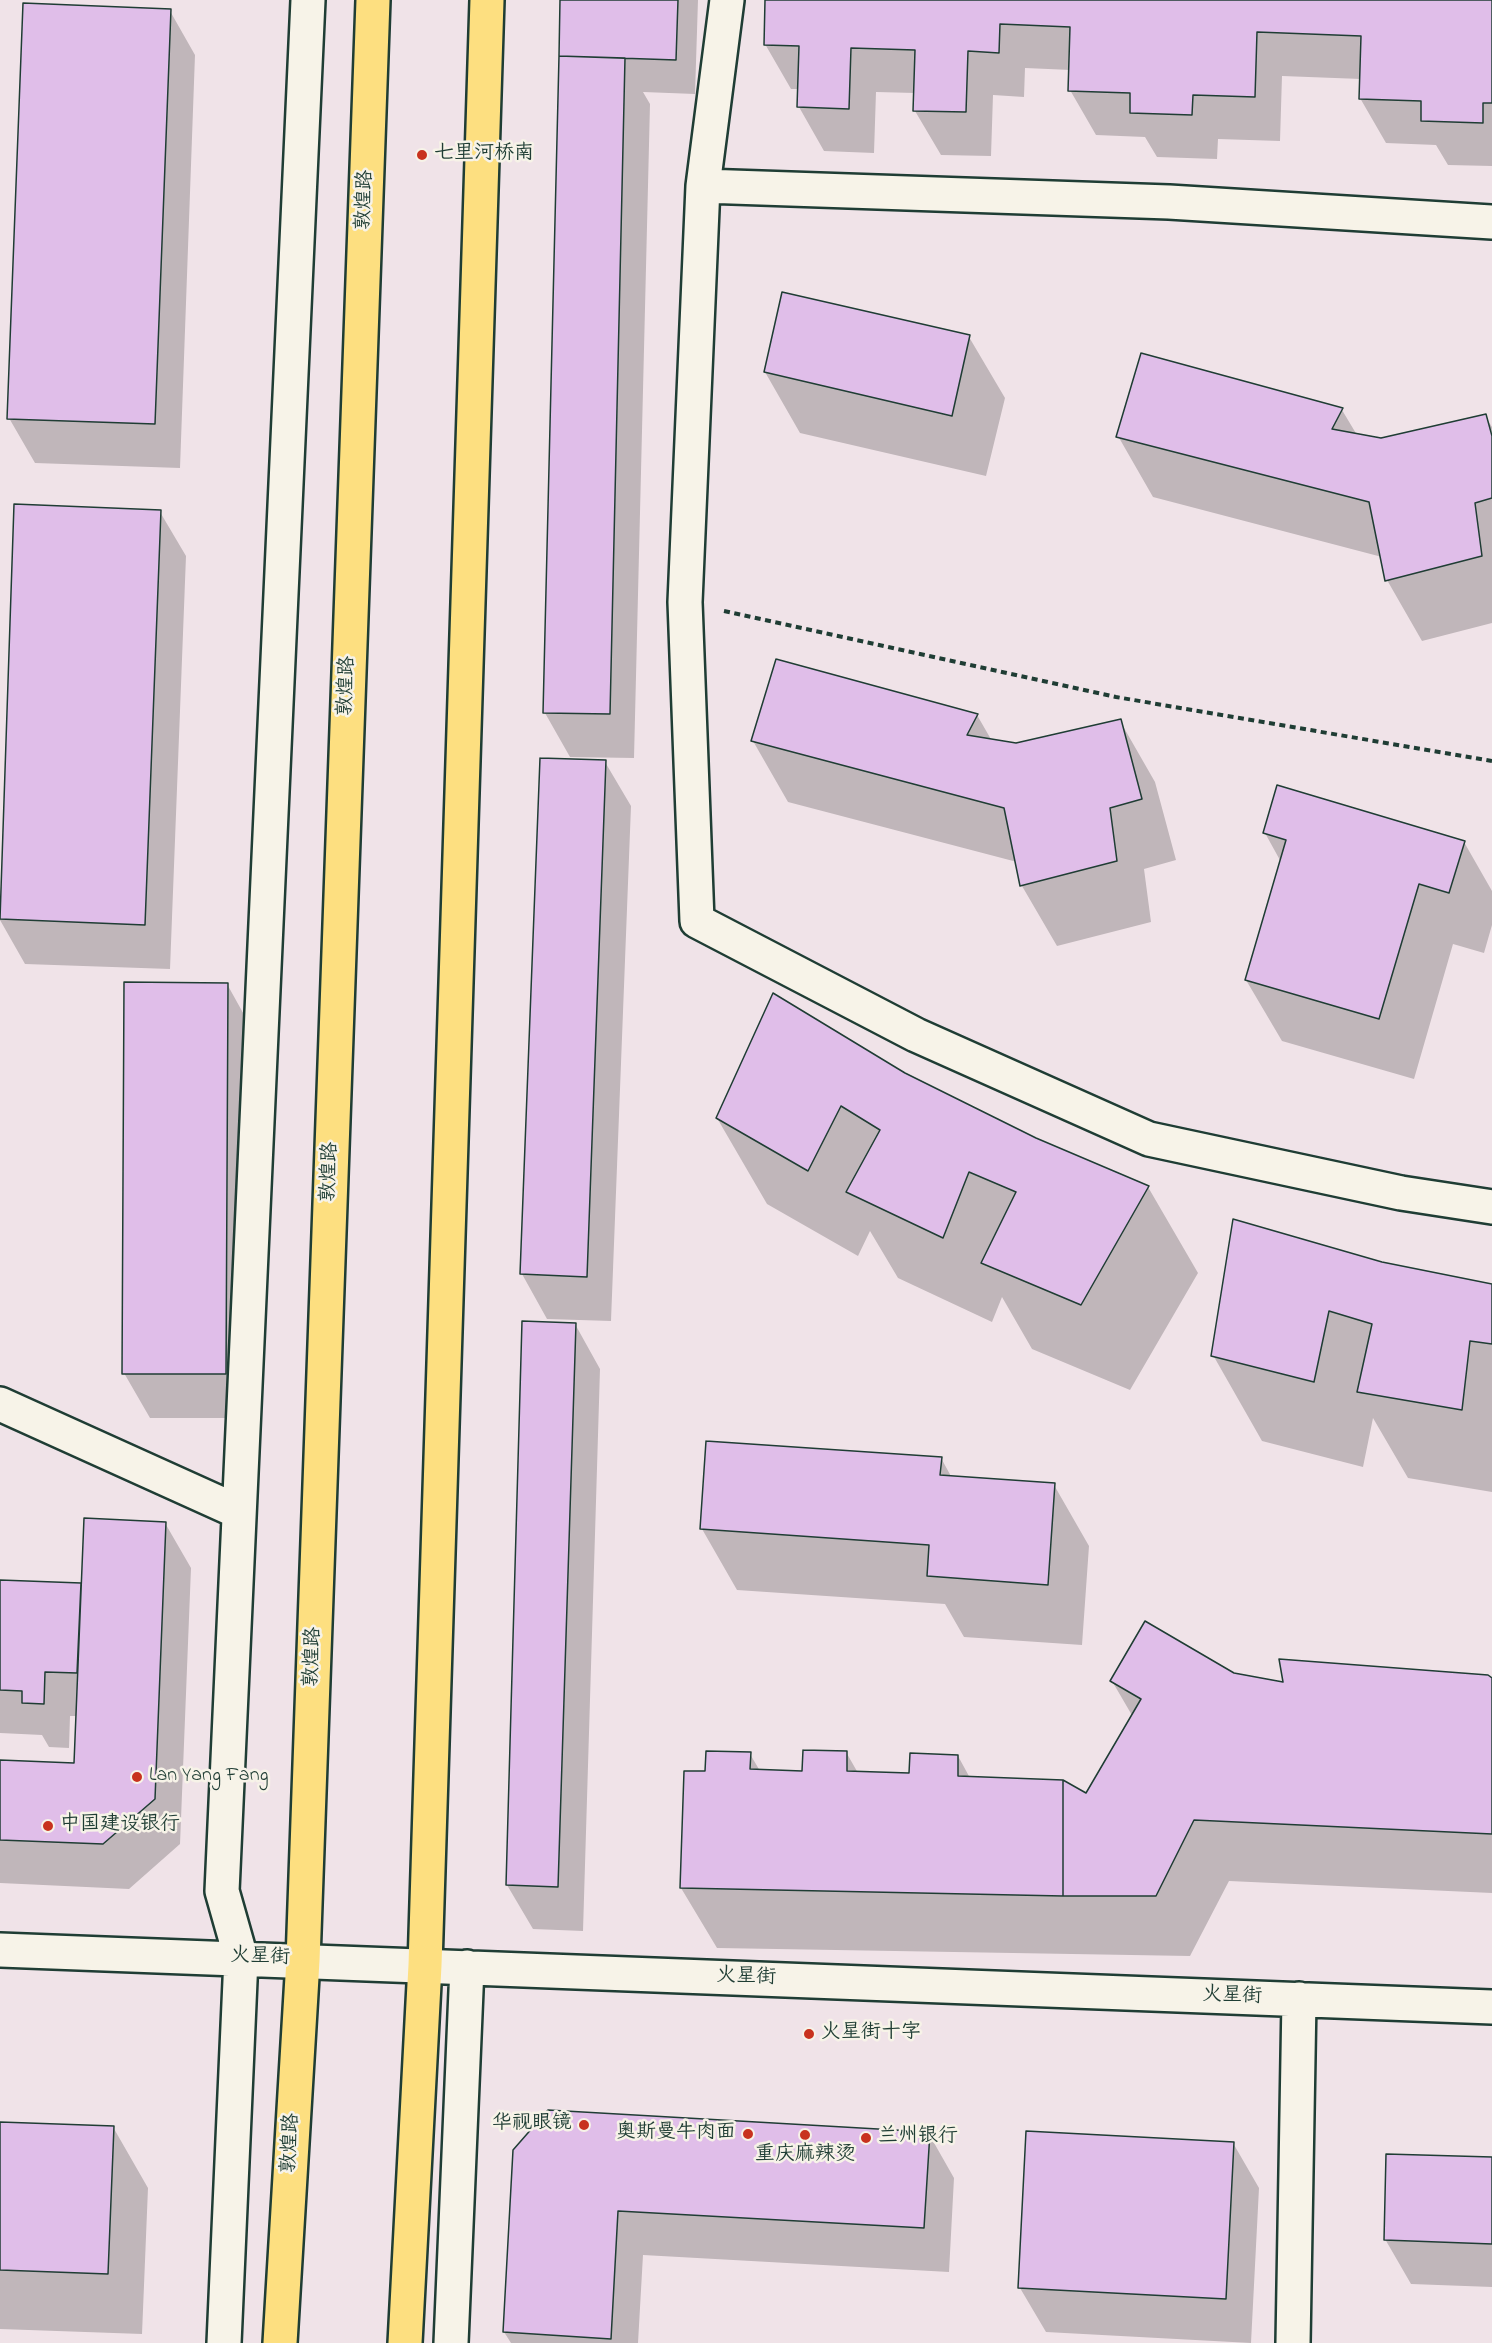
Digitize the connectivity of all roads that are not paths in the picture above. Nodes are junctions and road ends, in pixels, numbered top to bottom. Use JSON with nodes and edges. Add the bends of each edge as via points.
{"nodes":[{"id":1,"x":308,"y":0,"type":"edge"},
{"id":2,"x":373,"y":0,"type":"edge"},
{"id":3,"x":487,"y":0,"type":"edge"},
{"id":4,"x":727,"y":0,"type":"edge"},
{"id":5,"x":703,"y":186,"type":"junction"},
{"id":6,"x":1492,"y":222,"type":"edge"},
{"id":7,"x":1492,"y":1207,"type":"edge"},
{"id":8,"x":0,"y":1404,"type":"edge"},
{"id":9,"x":239,"y":1512,"type":"junction"},
{"id":10,"x":0,"y":1950,"type":"edge"},
{"id":11,"x":241,"y":1958,"type":"junction"},
{"id":12,"x":303,"y":1960,"type":"junction"},
{"id":13,"x":425,"y":1965,"type":"junction"},
{"id":14,"x":467,"y":1967,"type":"junction"},
{"id":15,"x":1299,"y":1999,"type":"junction"},
{"id":16,"x":1492,"y":2007,"type":"edge"},
{"id":17,"x":224,"y":2343,"type":"edge"},
{"id":18,"x":280,"y":2343,"type":"edge"},
{"id":19,"x":405,"y":2343,"type":"edge"},
{"id":20,"x":451,"y":2343,"type":"edge"},
{"id":21,"x":1293,"y":2343,"type":"edge"}],
"edges":[{"from":1,"to":9,"type":"street"},
{"from":2,"to":12,"type":"main road","name":"敦煌路"},
{"from":3,"to":13,"type":"main road"},
{"from":4,"to":5,"type":"street"},
{"from":5,"to":6,"type":"street","via":[[1168,202]]},
{"from":5,"to":7,"type":"street","via":[[685,602],[697,921],[916,1035],[1149,1139],[1401,1193]]},
{"from":8,"to":9,"type":"street"},
{"from":9,"to":11,"type":"street","via":[[222,1891]]},
{"from":10,"to":11,"type":"street","name":"火星街"},
{"from":11,"to":12,"type":"street","name":"火星街"},
{"from":11,"to":17,"type":"street"},
{"from":12,"to":13,"type":"street","name":"火星街"},
{"from":12,"to":18,"type":"main road","name":"敦煌路"},
{"from":13,"to":14,"type":"street","name":"火星街"},
{"from":13,"to":19,"type":"main road"},
{"from":14,"to":15,"type":"street","name":"火星街"},
{"from":14,"to":20,"type":"street"},
{"from":15,"to":16,"type":"street","name":"火星街"},
{"from":15,"to":21,"type":"street"}]}
